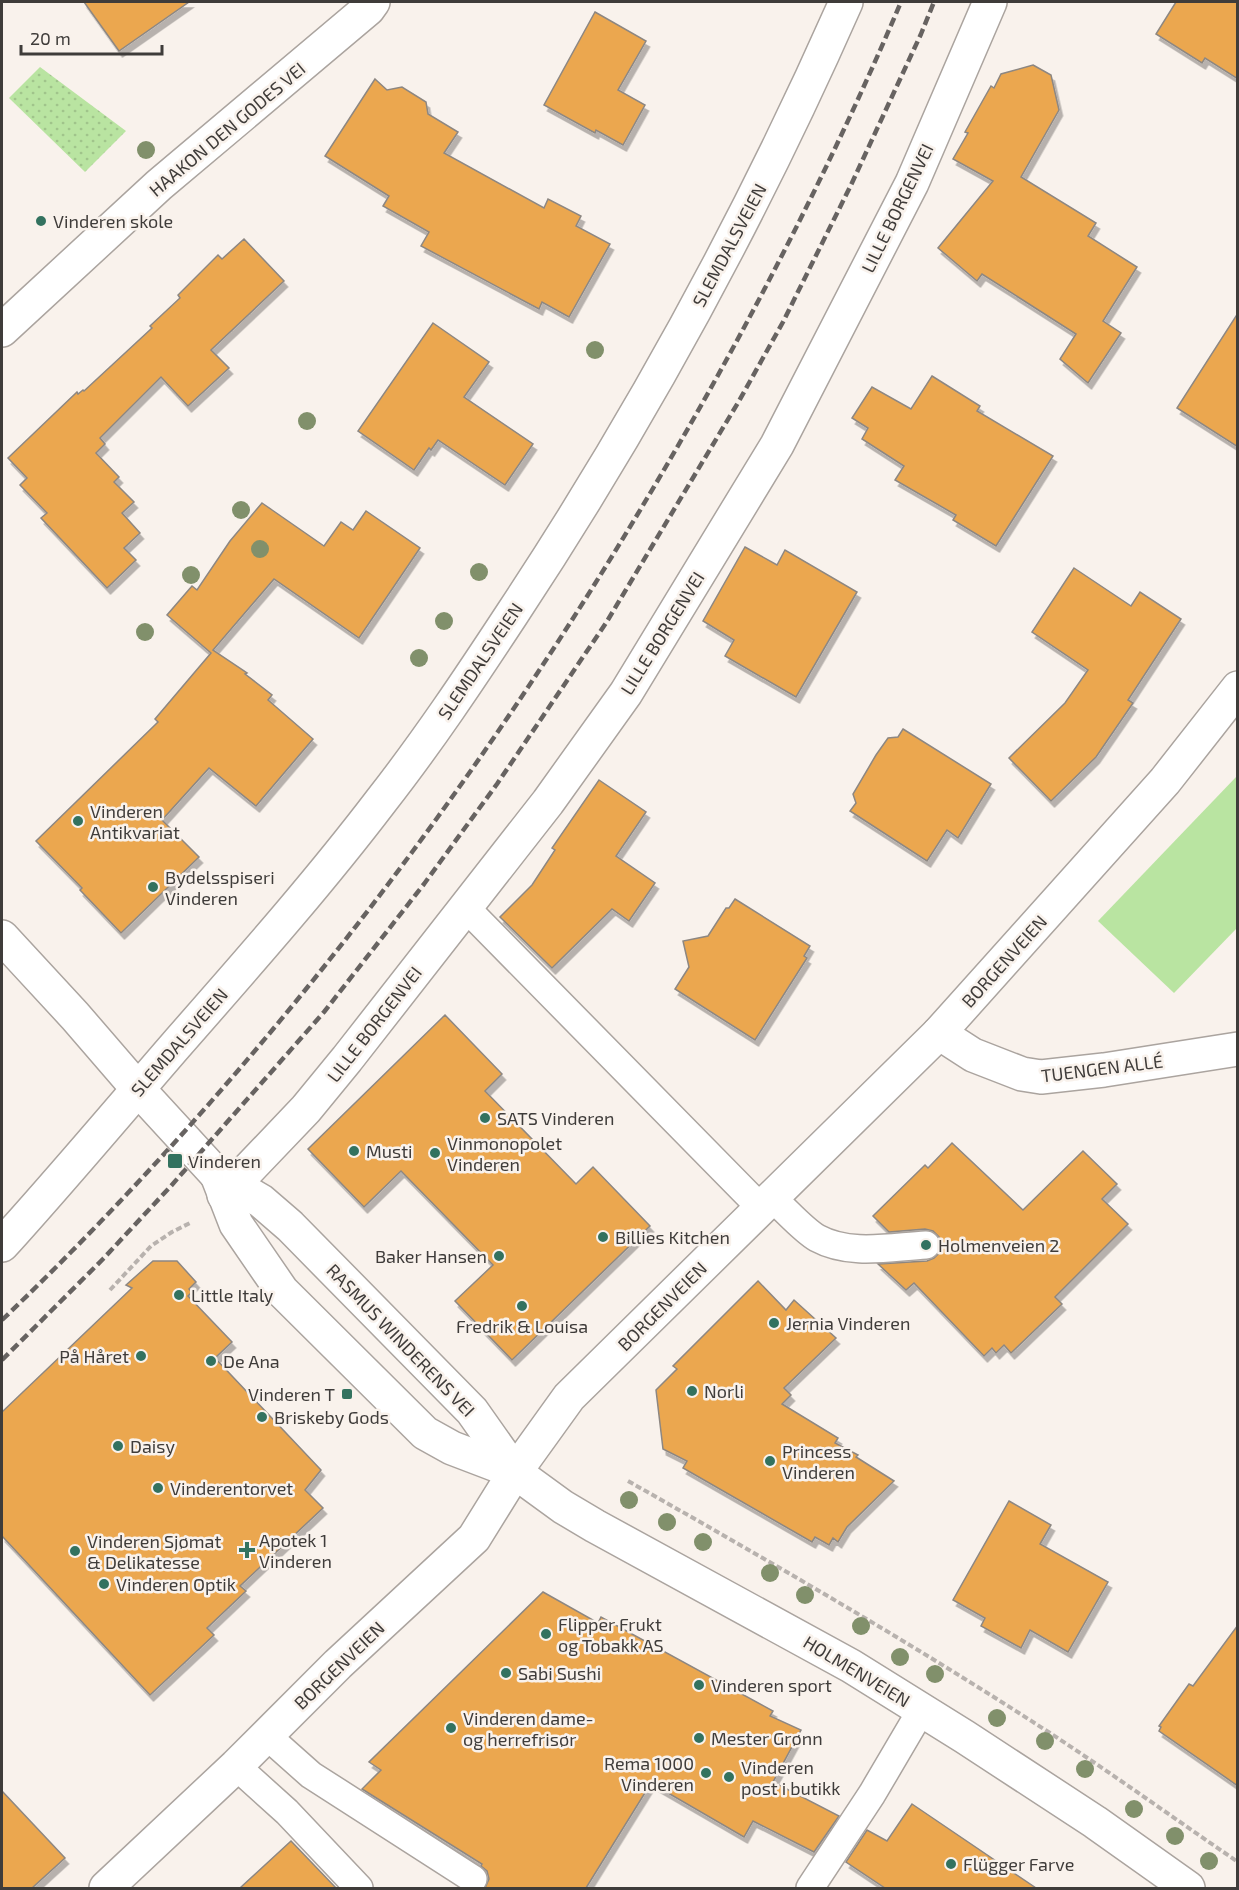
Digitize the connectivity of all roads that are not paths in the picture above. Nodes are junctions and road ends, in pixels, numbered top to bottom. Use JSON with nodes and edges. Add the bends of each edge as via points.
{"nodes":[{"id":1,"x":373,"y":2,"type":"edge"},
{"id":2,"x":846,"y":2,"type":"edge"},
{"id":3,"x":990,"y":2,"type":"edge"},
{"id":4,"x":2,"y":330,"type":"edge"},
{"id":5,"x":1238,"y":688,"type":"edge"},
{"id":6,"x":465,"y":907,"type":"junction"},
{"id":7,"x":2,"y":937,"type":"edge"},
{"id":8,"x":939,"y":1034,"type":"junction"},
{"id":9,"x":1238,"y":1049,"type":"edge"},
{"id":10,"x":138,"y":1089,"type":"junction"},
{"id":11,"x":225,"y":1185,"type":"junction"},
{"id":12,"x":767,"y":1203,"type":"junction"},
{"id":13,"x":2,"y":1245,"type":"edge"},
{"id":14,"x":926,"y":1245,"type":"dead end"},
{"id":15,"x":515,"y":1472,"type":"junction"},
{"id":16,"x":922,"y":1709,"type":"junction"},
{"id":17,"x":266,"y":1735,"type":"junction"},
{"id":18,"x":236,"y":1766,"type":"junction"},
{"id":19,"x":473,"y":1879,"type":"dead end"},
{"id":20,"x":106,"y":1888,"type":"edge"},
{"id":21,"x":359,"y":1888,"type":"edge"},
{"id":22,"x":810,"y":1888,"type":"edge"},
{"id":23,"x":1188,"y":1888,"type":"edge"}],
"edges":[{"from":1,"to":4,"type":"street","name":"HAAKON DEN GODES VEI","via":[[159,185]]},
{"from":2,"to":10,"type":"street","name":"SLEMDALSVEIEN","via":[[723,259],[644,404],[537,577],[382,800],[287,918]]},
{"from":3,"to":6,"type":"street","name":"LILLE BORGENVEI","via":[[912,183],[777,445],[626,693],[548,802]]},
{"from":5,"to":8,"type":"street","name":"BORGENVEIEN","via":[[1165,781]]},
{"from":6,"to":11,"type":"street","name":"LILLE BORGENVEI","via":[[306,1109]]},
{"from":6,"to":12,"type":"lane"},
{"from":7,"to":10,"type":"street","name":"RASMUS WINDERENS VEI"},
{"from":8,"to":9,"type":"street","name":"TUENGEN ALLÉ","via":[[973,1055],[1041,1077]]},
{"from":8,"to":12,"type":"street","name":"BORGENVEIEN"},
{"from":10,"to":11,"type":"street","name":"RASMUS WINDERENS VEI"},
{"from":10,"to":13,"type":"street","name":"SLEMDALSVEIEN"},
{"from":11,"to":15,"type":"street","name":"RASMUS WINDERENS VEI","via":[[261,1201],[290,1226],[472,1411]]},
{"from":11,"to":15,"type":"street","name":"RASMUS WINDERENS VEI","via":[[236,1224],[282,1291],[425,1433],[452,1448]]},
{"from":12,"to":14,"type":"lane","via":[[816,1237],[840,1248]]},
{"from":12,"to":15,"type":"street","name":"BORGENVEIEN","via":[[569,1397]]},
{"from":15,"to":16,"type":"street","name":"HOLMENVEIEN","via":[[595,1526],[815,1645]]},
{"from":15,"to":17,"type":"street","name":"BORGENVEIEN","via":[[474,1538]]},
{"from":16,"to":22,"type":"lane"},
{"from":16,"to":23,"type":"street","name":"HOLMENVEIEN"},
{"from":17,"to":18,"type":"street","name":"BORGENVEIEN"},
{"from":17,"to":19,"type":"lane","via":[[311,1775]]},
{"from":18,"to":20,"type":"street","name":"BORGENVEIEN"},
{"from":18,"to":21,"type":"lane","via":[[287,1812]]}]}
